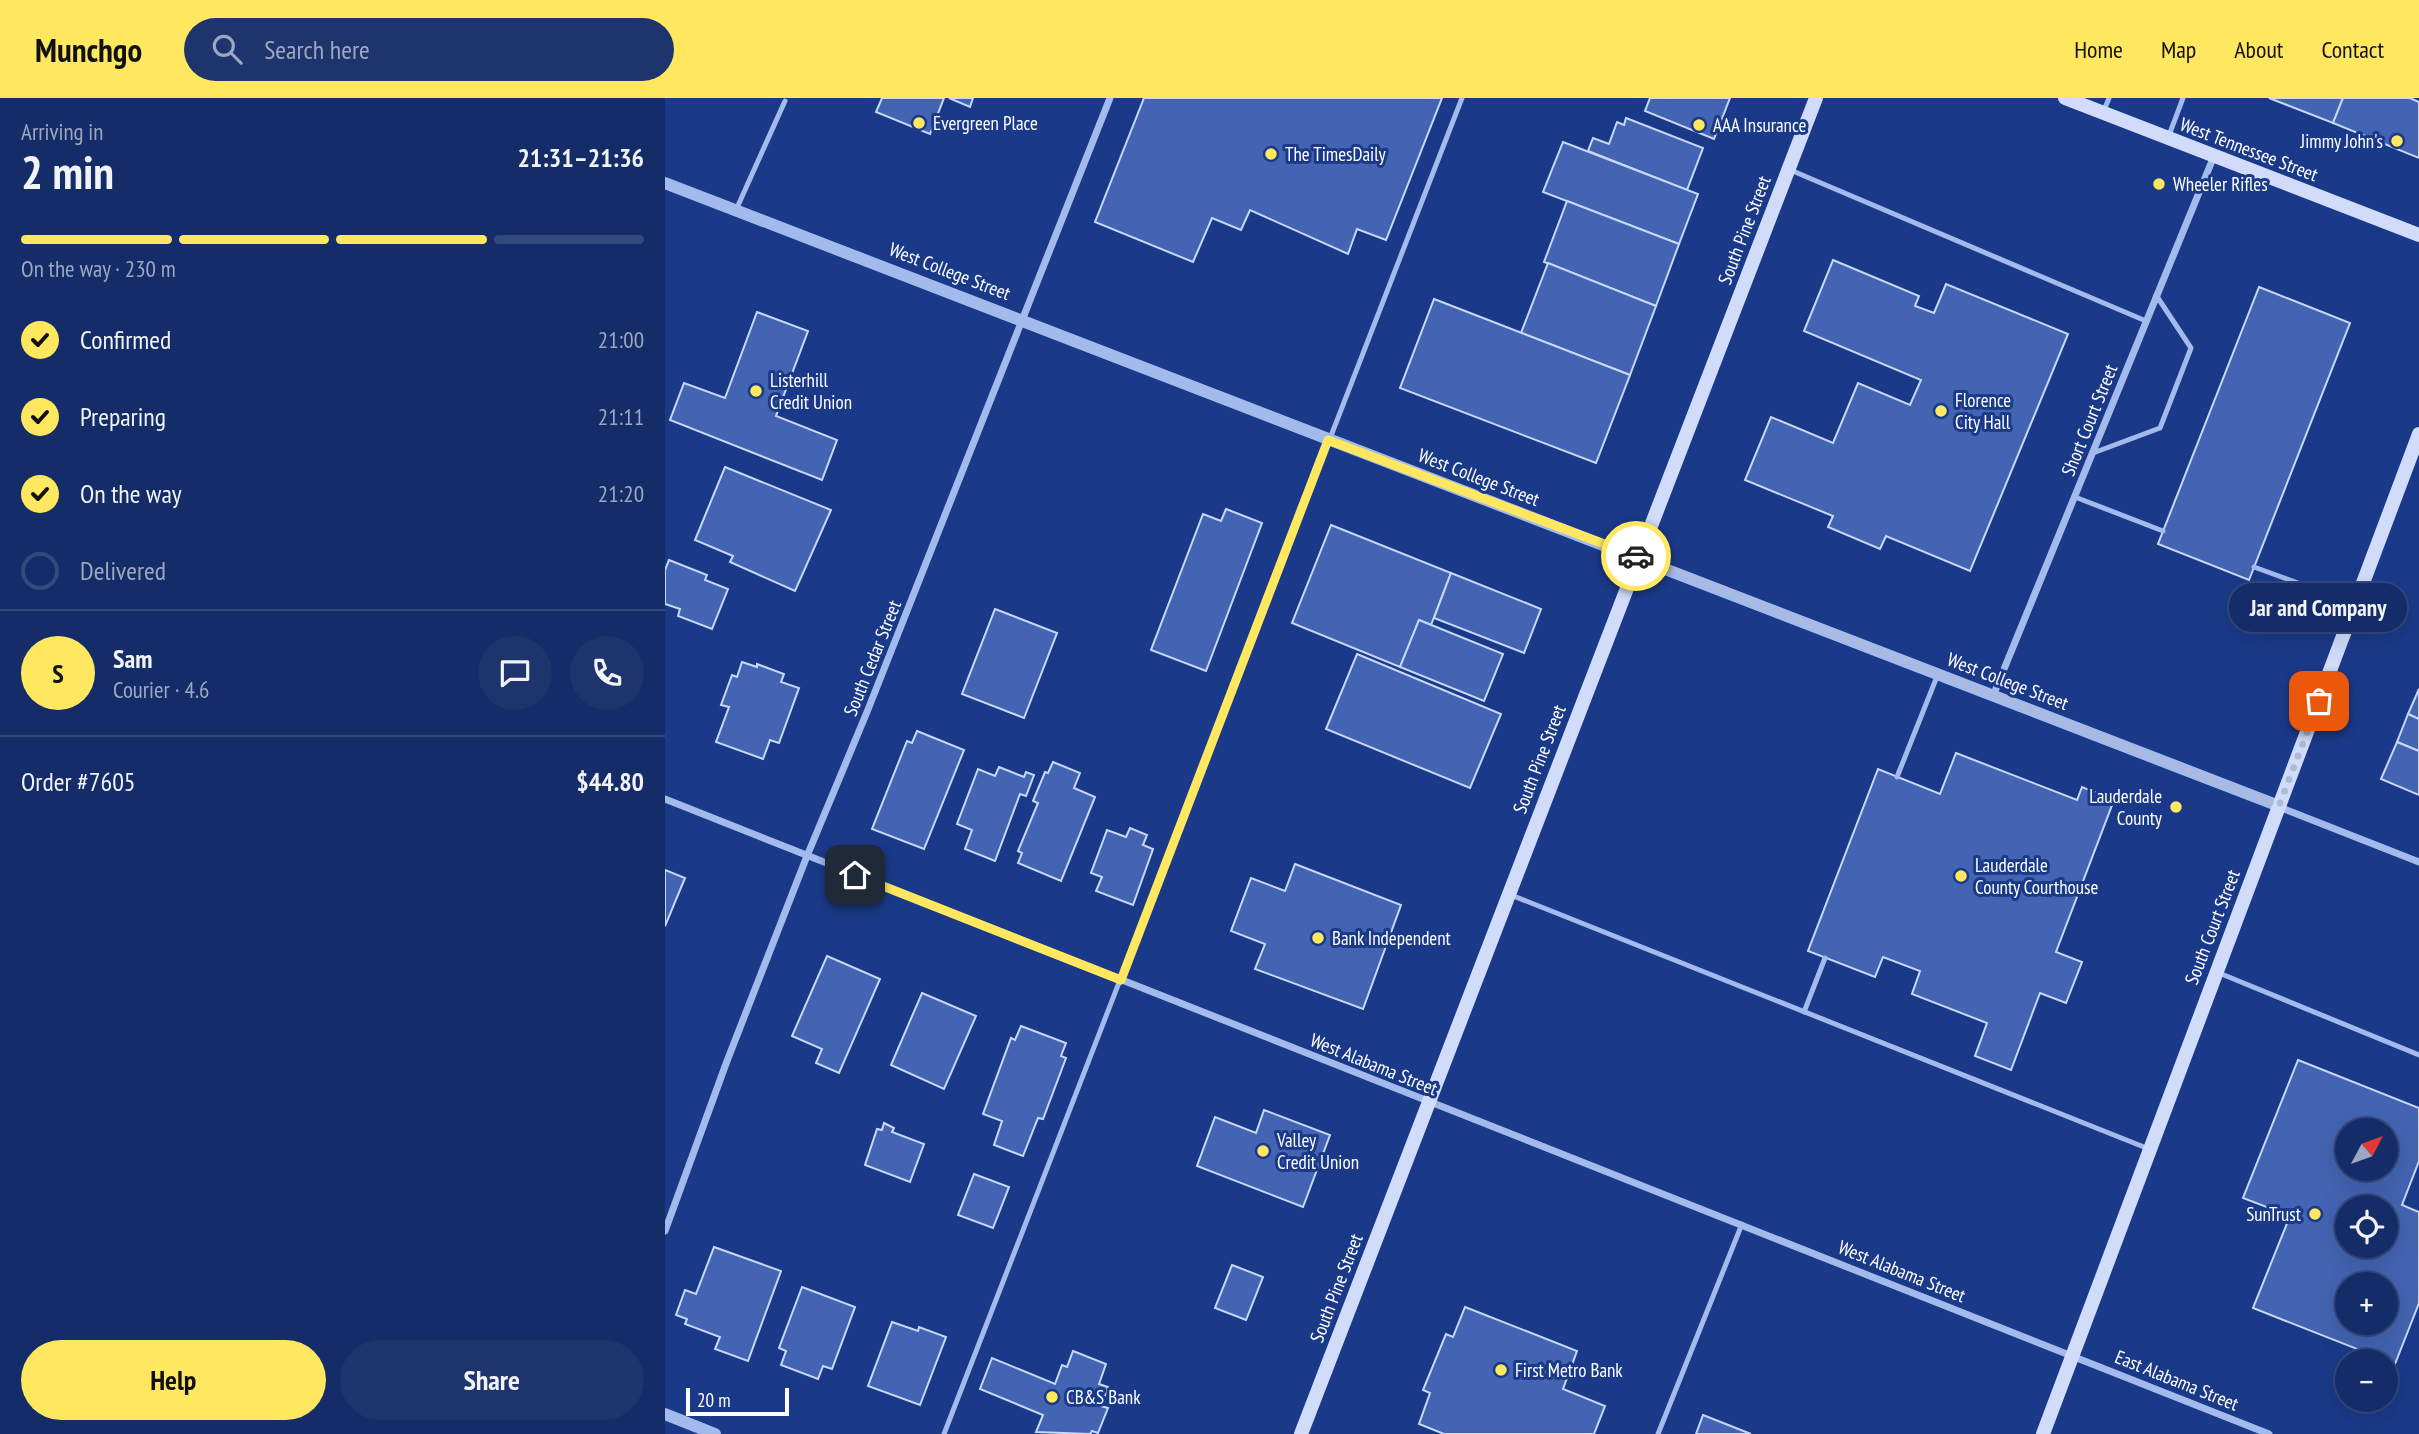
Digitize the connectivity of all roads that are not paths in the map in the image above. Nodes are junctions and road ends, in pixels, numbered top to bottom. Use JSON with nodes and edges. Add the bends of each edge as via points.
{"nodes":[{"id":1,"x":1110,"y":98,"type":"edge"},
{"id":2,"x":1462,"y":98,"type":"edge"},
{"id":3,"x":1816,"y":98,"type":"edge"},
{"id":4,"x":2065,"y":98,"type":"edge"},
{"id":5,"x":2109,"y":98,"type":"edge"},
{"id":6,"x":2183,"y":98,"type":"edge"},
{"id":7,"x":783,"y":99,"type":"edge"},
{"id":8,"x":2103,"y":113,"type":"junction"},
{"id":9,"x":2168,"y":138,"type":"junction"},
{"id":10,"x":2214,"y":156,"type":"junction"},
{"id":11,"x":1788,"y":169,"type":"junction"},
{"id":12,"x":665,"y":183,"type":"edge"},
{"id":13,"x":736,"y":210,"type":"junction"},
{"id":14,"x":2419,"y":235,"type":"edge"},
{"id":15,"x":2157,"y":295,"type":"junction"},
{"id":16,"x":1022,"y":320,"type":"junction"},
{"id":17,"x":2146,"y":321,"type":"junction"},
{"id":18,"x":2419,"y":434,"type":"edge"},
{"id":19,"x":1328,"y":440,"type":"junction"},
{"id":20,"x":2092,"y":453,"type":"junction"},
{"id":21,"x":2075,"y":497,"type":"junction"},
{"id":22,"x":2163,"y":531,"type":"dead end"},
{"id":23,"x":1638,"y":557,"type":"junction"},
{"id":24,"x":2254,"y":566,"type":"dead end"},
{"id":25,"x":2355,"y":604,"type":"junction"},
{"id":26,"x":1938,"y":674,"type":"junction"},
{"id":27,"x":1993,"y":696,"type":"junction"},
{"id":28,"x":1897,"y":777,"type":"dead end"},
{"id":29,"x":665,"y":799,"type":"edge"},
{"id":30,"x":2279,"y":806,"type":"junction"},
{"id":31,"x":807,"y":856,"type":"junction"},
{"id":32,"x":2419,"y":862,"type":"edge"},
{"id":33,"x":1508,"y":894,"type":"junction"},
{"id":34,"x":1825,"y":958,"type":"dead end"},
{"id":35,"x":2216,"y":972,"type":"junction"},
{"id":36,"x":1121,"y":980,"type":"junction"},
{"id":37,"x":1804,"y":1012,"type":"junction"},
{"id":38,"x":2419,"y":1055,"type":"edge"},
{"id":39,"x":1427,"y":1102,"type":"junction"},
{"id":40,"x":2149,"y":1149,"type":"junction"},
{"id":41,"x":1742,"y":1224,"type":"junction"},
{"id":42,"x":665,"y":1231,"type":"edge"},
{"id":43,"x":2073,"y":1356,"type":"junction"},
{"id":44,"x":665,"y":1414,"type":"edge"},
{"id":45,"x":715,"y":1434,"type":"edge"},
{"id":46,"x":944,"y":1434,"type":"edge"},
{"id":47,"x":1301,"y":1434,"type":"edge"},
{"id":48,"x":1658,"y":1434,"type":"edge"},
{"id":49,"x":2043,"y":1434,"type":"edge"},
{"id":50,"x":2269,"y":1434,"type":"edge"}],
"edges":[{"from":1,"to":16,"type":"street","name":"South Cedar Street"},
{"from":2,"to":19,"type":"lane"},
{"from":3,"to":11,"type":"main road","name":"South Pine Street"},
{"from":4,"to":8,"type":"main road","name":"West Tennessee Street"},
{"from":5,"to":8,"type":"lane"},
{"from":6,"to":9,"type":"lane"},
{"from":7,"to":13,"type":"lane"},
{"from":8,"to":9,"type":"main road","name":"West Tennessee Street"},
{"from":9,"to":10,"type":"main road","name":"West Tennessee Street"},
{"from":10,"to":14,"type":"main road","name":"West Tennessee Street"},
{"from":10,"to":15,"type":"street","name":"Short Court Street"},
{"from":11,"to":17,"type":"lane"},
{"from":11,"to":23,"type":"main road","name":"South Pine Street"},
{"from":12,"to":13,"type":"street","name":"West College Street"},
{"from":13,"to":16,"type":"street","name":"West College Street"},
{"from":15,"to":17,"type":"street","name":"Short Court Street"},
{"from":15,"to":20,"type":"lane","via":[[2191,348],[2160,428]]},
{"from":16,"to":19,"type":"street","name":"West College Street"},
{"from":16,"to":31,"type":"street","name":"South Cedar Street"},
{"from":17,"to":20,"type":"street","name":"Short Court Street"},
{"from":18,"to":25,"type":"main road","name":"South Court Street"},
{"from":19,"to":23,"type":"street","name":"West College Street"},
{"from":19,"to":36,"type":"lane"},
{"from":20,"to":21,"type":"street","name":"Short Court Street"},
{"from":21,"to":22,"type":"lane"},
{"from":21,"to":27,"type":"street","name":"Short Court Street"},
{"from":23,"to":26,"type":"street","name":"West College Street"},
{"from":23,"to":33,"type":"main road","name":"South Pine Street"},
{"from":24,"to":25,"type":"lane"},
{"from":25,"to":30,"type":"main road","name":"South Court Street"},
{"from":26,"to":27,"type":"street","name":"West College Street"},
{"from":26,"to":28,"type":"lane"},
{"from":27,"to":30,"type":"street","name":"West College Street"},
{"from":29,"to":31,"type":"street","name":"West Alabama Street"},
{"from":30,"to":32,"type":"street"},
{"from":30,"to":35,"type":"main road","name":"South Court Street"},
{"from":31,"to":36,"type":"street","name":"West Alabama Street"},
{"from":31,"to":42,"type":"street","name":"South Cedar Street"},
{"from":33,"to":37,"type":"lane"},
{"from":33,"to":39,"type":"main road","name":"South Pine Street"},
{"from":34,"to":37,"type":"lane"},
{"from":35,"to":38,"type":"lane"},
{"from":35,"to":40,"type":"main road","name":"South Court Street"},
{"from":36,"to":39,"type":"street","name":"West Alabama Street"},
{"from":36,"to":46,"type":"lane"},
{"from":37,"to":40,"type":"lane"},
{"from":39,"to":41,"type":"street","name":"West Alabama Street"},
{"from":39,"to":47,"type":"main road","name":"South Pine Street"},
{"from":40,"to":43,"type":"main road","name":"South Court Street"},
{"from":41,"to":43,"type":"street","name":"West Alabama Street"},
{"from":41,"to":48,"type":"lane"},
{"from":43,"to":49,"type":"main road","name":"South Court Street"},
{"from":43,"to":50,"type":"street","name":"East Alabama Street"},
{"from":44,"to":45,"type":"street"}]}
